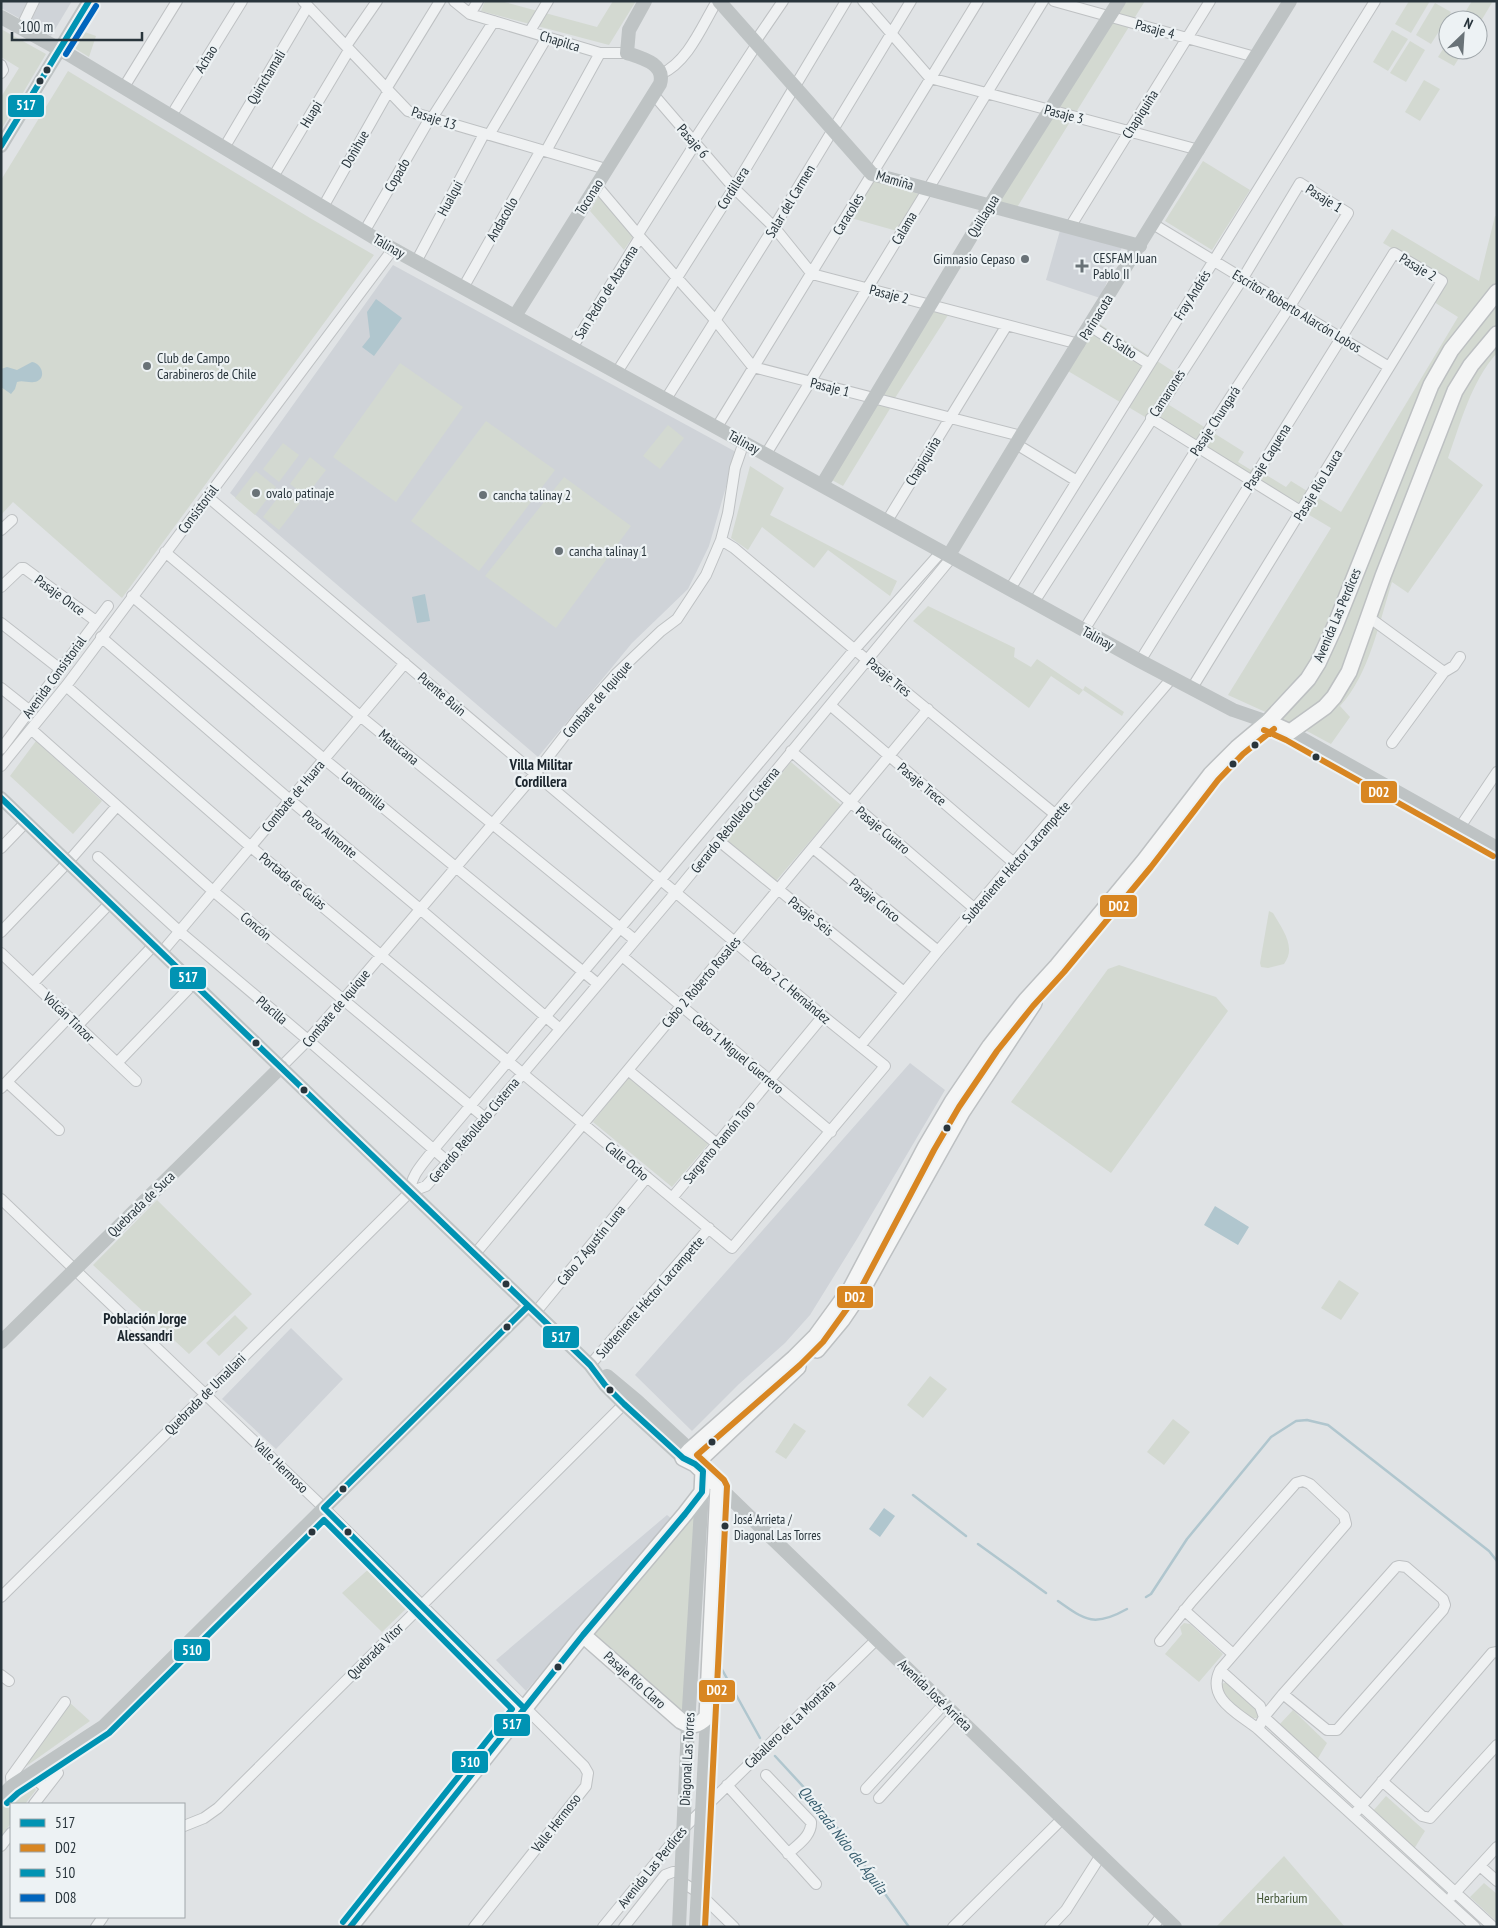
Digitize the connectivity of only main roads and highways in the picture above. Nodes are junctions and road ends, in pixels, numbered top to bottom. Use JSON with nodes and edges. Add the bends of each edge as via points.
{"nodes":[{"id":1,"x":1494,"y":302,"type":"edge"},
{"id":2,"x":1497,"y":334,"type":"edge"},
{"id":3,"x":1268,"y":722,"type":"junction"},
{"id":4,"x":1290,"y":732,"type":"joint"},
{"id":5,"x":692,"y":1461,"type":"junction"},
{"id":6,"x":718,"y":1486,"type":"joint"},
{"id":7,"x":583,"y":1635,"type":"junction"},
{"id":8,"x":688,"y":1725,"type":"joint"},
{"id":9,"x":350,"y":1927,"type":"edge"}],
"edges":[{"from":1,"to":3,"type":"main road","name":"Avenida Las Perdices","via":[[1452,350],[1431,385],[1318,663],[1308,679]]},
{"from":2,"to":4,"type":"main road","name":"Avenida Las Perdices","via":[[1471,365],[1455,391],[1355,659],[1340,688],[1325,707]]},
{"from":3,"to":4,"type":"main road","name":"Talinay"},
{"from":3,"to":5,"type":"main road","name":"Avenida Las Perdices","via":[[1211,774],[1144,861],[1008,1022],[966,1080],[926,1146],[862,1268],[816,1336]]},
{"from":5,"to":6,"type":"main road","name":"Avenida José Arrieta"},
{"from":5,"to":7,"type":"main road","name":"Diagonal Las Torres","via":[[702,1492]]},
{"from":6,"to":8,"type":"main road","name":"Diagonal Las Torres","via":[[707,1717],[699,1724]]},
{"from":7,"to":8,"type":"main road","name":"Pasaje Río Claro"},
{"from":7,"to":9,"type":"main road"}]}
